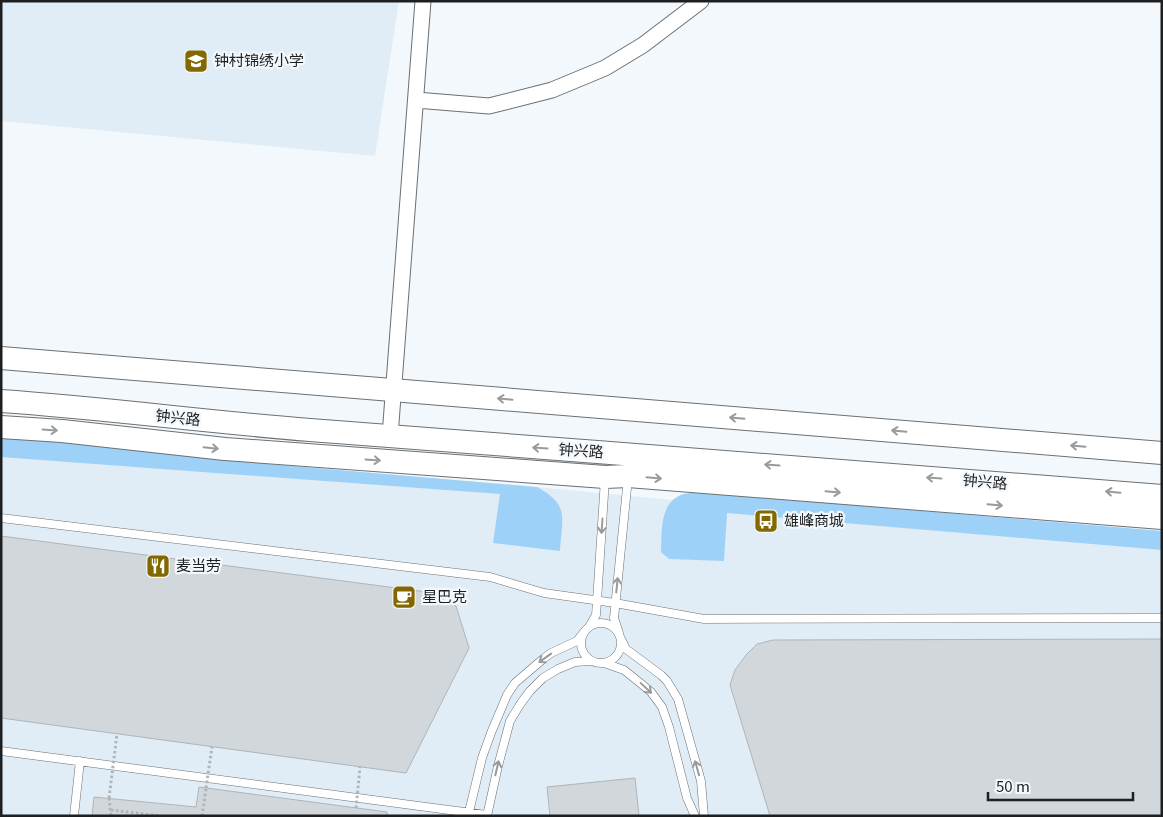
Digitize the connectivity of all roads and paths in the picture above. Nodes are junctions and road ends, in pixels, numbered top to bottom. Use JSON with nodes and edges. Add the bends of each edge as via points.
{"nodes":[{"id":1,"x":423,"y":1,"type":"edge"},
{"id":2,"x":701,"y":1,"type":"edge"},
{"id":3,"x":416,"y":100,"type":"junction"},
{"id":4,"x":1,"y":358,"type":"edge"},
{"id":5,"x":394,"y":390,"type":"junction"},
{"id":6,"x":1,"y":401,"type":"edge"},
{"id":7,"x":1,"y":427,"type":"edge"},
{"id":8,"x":390,"y":436,"type":"junction"},
{"id":9,"x":1162,"y":453,"type":"edge"},
{"id":10,"x":628,"y":476,"type":"junction"},
{"id":11,"x":605,"y":477,"type":"junction"},
{"id":12,"x":1162,"y":496,"type":"edge"},
{"id":13,"x":1,"y":518,"type":"edge"},
{"id":14,"x":1162,"y":518,"type":"edge"},
{"id":15,"x":597,"y":601,"type":"junction"},
{"id":16,"x":616,"y":603,"type":"junction"},
{"id":17,"x":1162,"y":618,"type":"edge"},
{"id":18,"x":587,"y":630,"type":"junction"},
{"id":19,"x":620,"y":636,"type":"junction"},
{"id":20,"x":591,"y":661,"type":"junction"},
{"id":21,"x":604,"y":663,"type":"junction"},
{"id":22,"x":116,"y":734,"type":"dead end"},
{"id":23,"x":212,"y":747,"type":"dead end"},
{"id":24,"x":1,"y":751,"type":"edge"},
{"id":25,"x":80,"y":762,"type":"junction"},
{"id":26,"x":360,"y":767,"type":"dead end"},
{"id":27,"x":356,"y":808,"type":"dead end"},
{"id":28,"x":111,"y":810,"type":"junction"},
{"id":29,"x":468,"y":814,"type":"edge"},
{"id":30,"x":487,"y":815,"type":"edge"},
{"id":31,"x":74,"y":816,"type":"edge"},
{"id":32,"x":111,"y":816,"type":"edge"},
{"id":33,"x":161,"y":816,"type":"edge"},
{"id":34,"x":202,"y":816,"type":"edge"},
{"id":35,"x":695,"y":816,"type":"edge"},
{"id":36,"x":704,"y":816,"type":"edge"}],
"edges":[{"from":1,"to":3,"type":"street"},
{"from":2,"to":3,"type":"street","via":[[643,45],[605,68],[552,90],[489,106]]},
{"from":3,"to":5,"type":"street"},
{"from":4,"to":5,"type":"main road"},
{"from":5,"to":8,"type":"street"},
{"from":9,"to":5,"type":"main road","one_way":true},
{"from":6,"to":8,"type":"main road","name":"钟兴路"},
{"from":7,"to":11,"type":"main road","name":"钟兴路","one_way":true,"via":[[225,449]]},
{"from":12,"to":8,"type":"main road","name":"钟兴路","one_way":true},
{"from":10,"to":11,"type":"main road","name":"钟兴路"},
{"from":10,"to":14,"type":"main road","name":"钟兴路","one_way":true},
{"from":16,"to":10,"type":"lane","one_way":true},
{"from":11,"to":15,"type":"lane","one_way":true},
{"from":13,"to":15,"type":"lane","via":[[490,577],[544,593]]},
{"from":15,"to":16,"type":"lane"},
{"from":15,"to":18,"type":"lane","via":[[596,615]]},
{"from":16,"to":17,"type":"lane","via":[[704,618]]},
{"from":16,"to":19,"type":"lane","via":[[614,618]]},
{"from":18,"to":19,"type":"lane","via":[[595,624],[608,624]]},
{"from":18,"to":20,"type":"lane","via":[[581,645]]},
{"from":18,"to":29,"type":"lane","one_way":true,"via":[[577,641],[543,659],[507,695],[482,758]]},
{"from":19,"to":21,"type":"lane","via":[[620,652],[616,658]]},
{"from":36,"to":19,"type":"lane","one_way":true,"via":[[701,781],[678,699],[661,675],[626,649]]},
{"from":20,"to":21,"type":"lane"},
{"from":30,"to":20,"type":"lane","one_way":true,"via":[[510,721],[521,703],[543,678],[575,662]]},
{"from":21,"to":35,"type":"lane","one_way":true,"via":[[624,670],[651,692],[662,708]]},
{"from":22,"to":28,"type":"path","bridge":true,"via":[[109,798]]},
{"from":23,"to":34,"type":"path","bridge":true},
{"from":24,"to":25,"type":"lane"},
{"from":25,"to":29,"type":"lane"},
{"from":25,"to":31,"type":"lane"},
{"from":26,"to":27,"type":"path","bridge":true},
{"from":28,"to":32,"type":"path"},
{"from":28,"to":33,"type":"path"},
{"from":29,"to":30,"type":"lane"}]}
